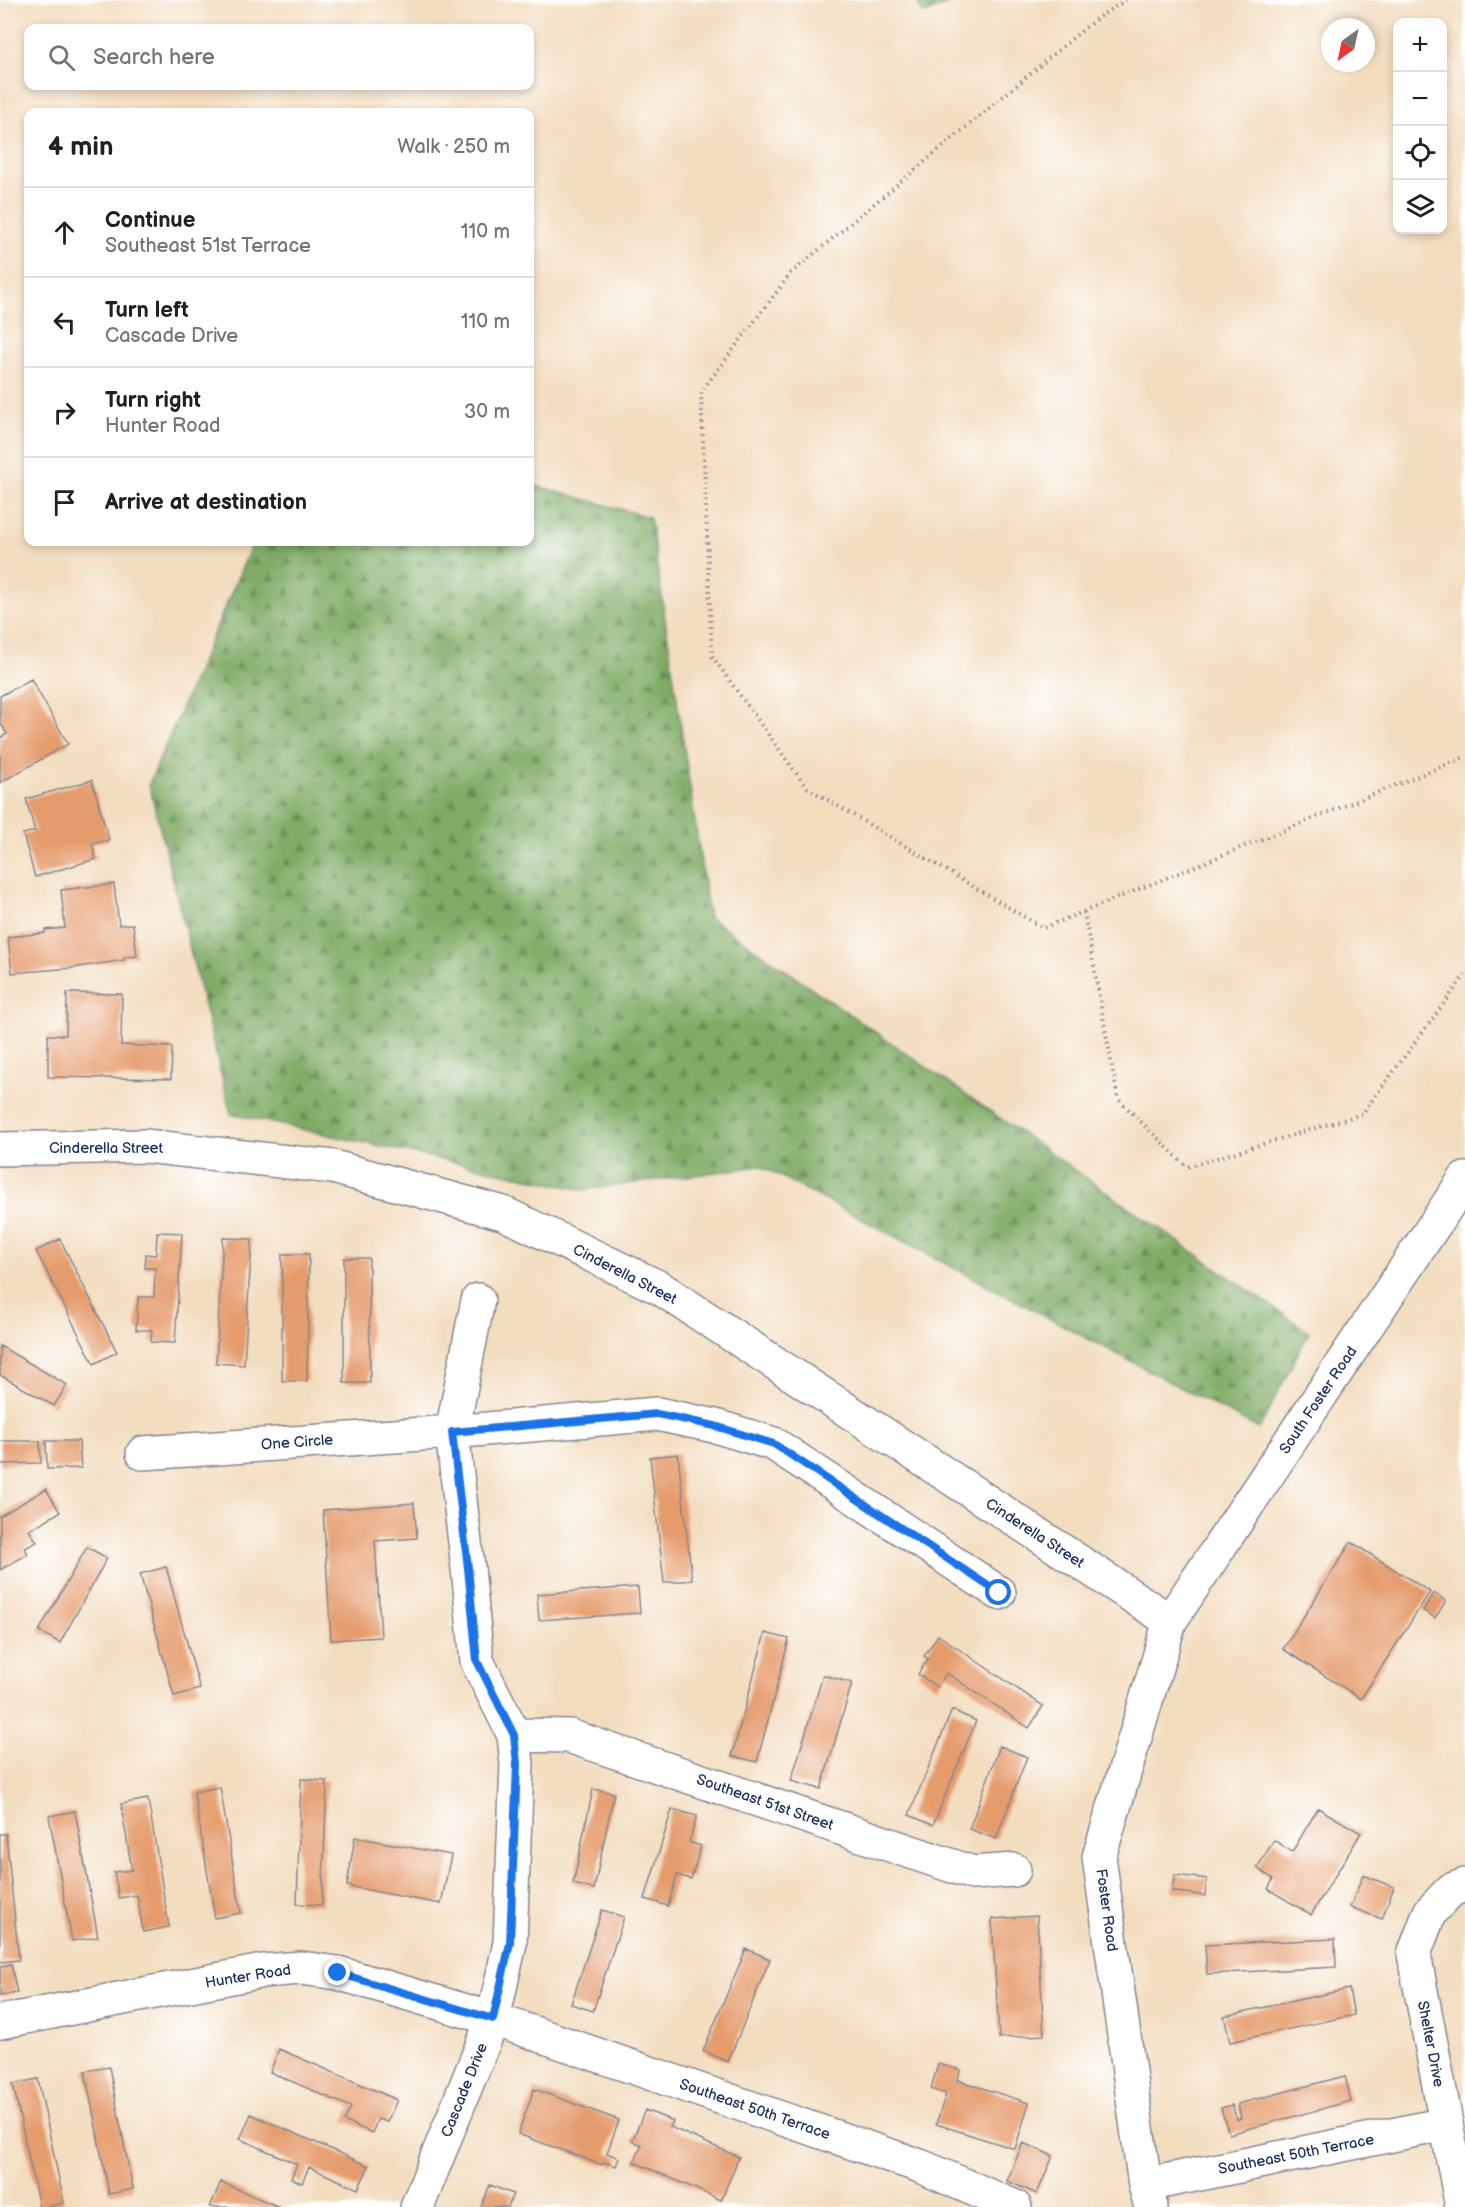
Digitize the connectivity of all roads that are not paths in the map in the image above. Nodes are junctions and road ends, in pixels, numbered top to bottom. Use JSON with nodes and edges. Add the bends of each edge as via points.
{"nodes":[{"id":1,"x":0,"y":1149,"type":"edge"},
{"id":2,"x":1465,"y":1179,"type":"edge"},
{"id":3,"x":478,"y":1300,"type":"dead end"},
{"id":4,"x":452,"y":1432,"type":"junction"},
{"id":5,"x":143,"y":1453,"type":"dead end"},
{"id":6,"x":999,"y":1593,"type":"dead end"},
{"id":7,"x":1170,"y":1621,"type":"junction"},
{"id":8,"x":514,"y":1735,"type":"junction"},
{"id":9,"x":1014,"y":1870,"type":"dead end"},
{"id":10,"x":1458,"y":1887,"type":"edge"},
{"id":11,"x":493,"y":2019,"type":"junction"},
{"id":12,"x":0,"y":2022,"type":"edge"},
{"id":13,"x":1446,"y":2124,"type":"junction"},
{"id":14,"x":1148,"y":2196,"type":"edge"},
{"id":15,"x":417,"y":2207,"type":"edge"},
{"id":16,"x":1015,"y":2207,"type":"edge"},
{"id":17,"x":1462,"y":2207,"type":"edge"}],
"edges":[{"from":1,"to":7,"type":"street","name":"Cinderella Street","via":[[145,1146],[333,1167],[503,1213],[660,1288]]},
{"from":2,"to":7,"type":"street","name":"South Foster Road"},
{"from":3,"to":4,"type":"street","name":"Cascade Drive"},
{"from":4,"to":5,"type":"street","name":"One Circle"},
{"from":4,"to":6,"type":"street","name":"One Circle","via":[[657,1414],[715,1426],[774,1444]]},
{"from":4,"to":8,"type":"street","name":"Cascade Drive","via":[[477,1661]]},
{"from":7,"to":14,"type":"street","name":"Foster Road","via":[[1100,1857]]},
{"from":8,"to":9,"type":"street","name":"Southeast 51st Street","via":[[569,1736],[973,1873]]},
{"from":8,"to":11,"type":"street","name":"Cascade Drive","via":[[517,1764],[510,1943]]},
{"from":10,"to":13,"type":"street","name":"Shelter Drive","via":[[1430,1912],[1414,1954]]},
{"from":11,"to":12,"type":"street","name":"Hunter Road","via":[[338,1973],[301,1968],[263,1971]]},
{"from":11,"to":15,"type":"street","name":"Cascade Drive"},
{"from":11,"to":16,"type":"street","name":"Southeast 50th Terrace","via":[[920,2166]]},
{"from":13,"to":14,"type":"street","name":"Southeast 50th Terrace"},
{"from":13,"to":17,"type":"street","name":"Shelter Drive"}]}
